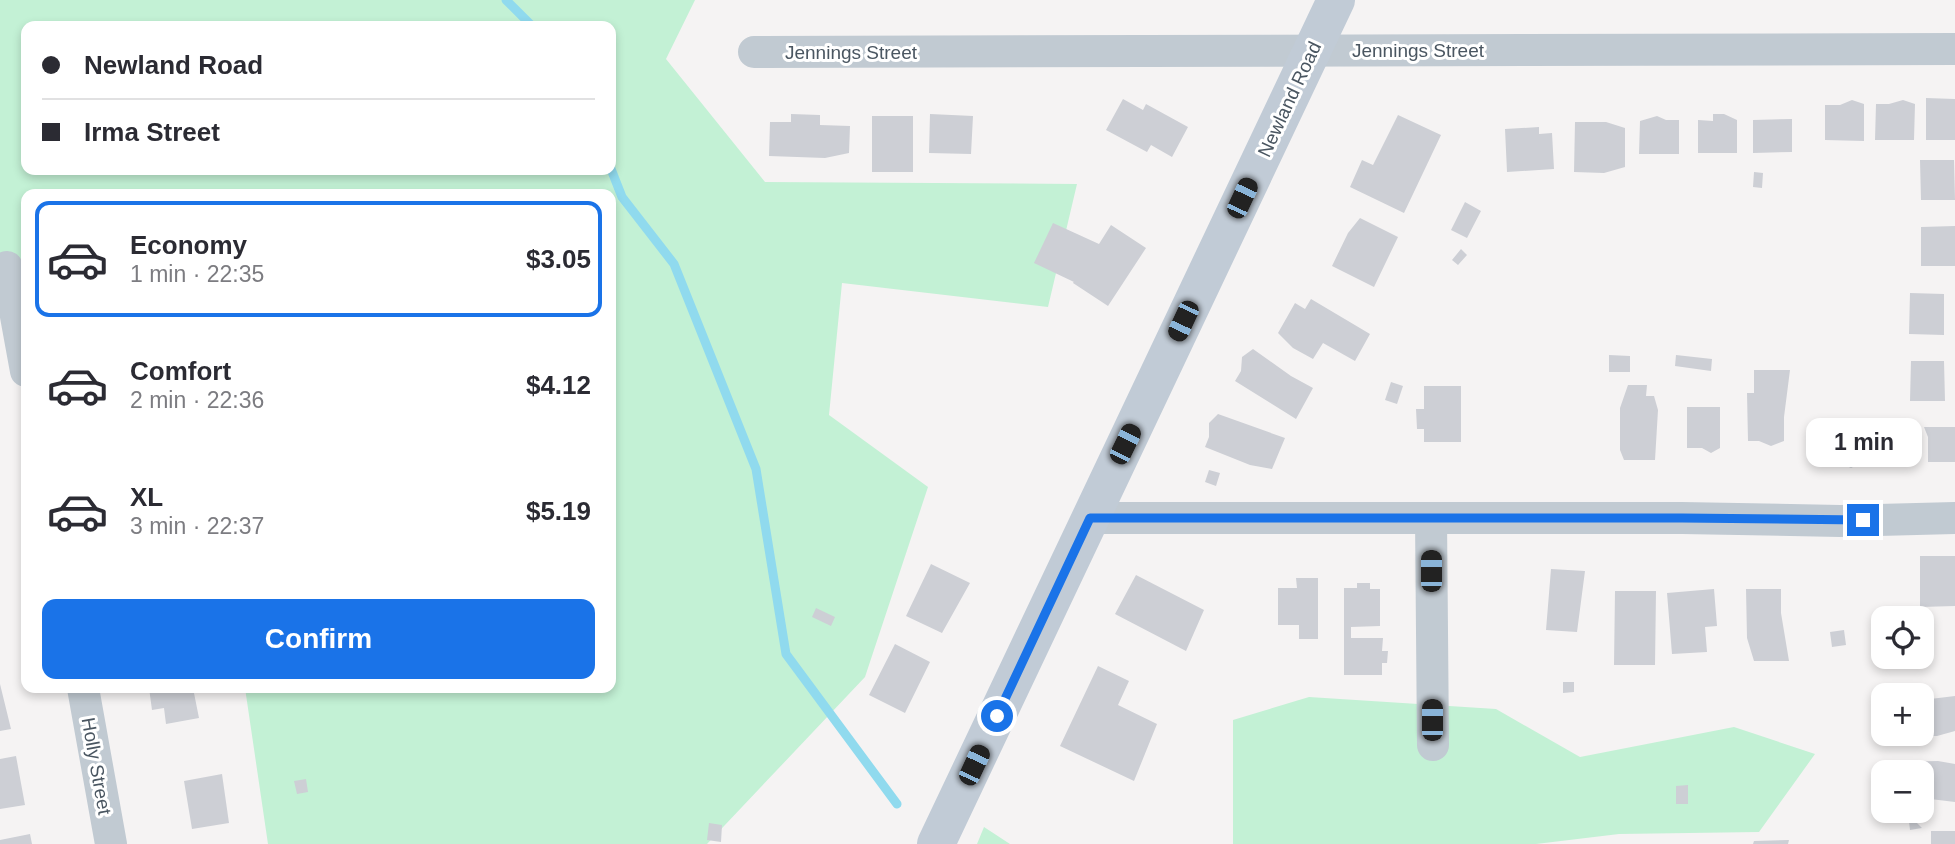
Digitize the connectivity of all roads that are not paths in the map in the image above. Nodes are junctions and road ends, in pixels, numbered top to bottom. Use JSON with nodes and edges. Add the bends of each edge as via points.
{"nodes":[{"id":1,"x":1336,"y":0,"type":"edge"},
{"id":2,"x":1955,"y":49,"type":"edge"},
{"id":3,"x":1312,"y":51,"type":"junction"},
{"id":4,"x":754,"y":52,"type":"dead end"},
{"id":5,"x":7,"y":267,"type":"dead end"},
{"id":6,"x":21,"y":344,"type":"edge"},
{"id":7,"x":1090,"y":518,"type":"junction"},
{"id":8,"x":1431,"y":518,"type":"junction"},
{"id":9,"x":1955,"y":518,"type":"edge"},
{"id":10,"x":84,"y":693,"type":"edge"},
{"id":11,"x":1433,"y":745,"type":"dead end"},
{"id":12,"x":111,"y":844,"type":"edge"},
{"id":13,"x":936,"y":844,"type":"edge"}],
"edges":[{"from":1,"to":3,"type":"street","name":"Newland Road"},
{"from":2,"to":3,"type":"street","name":"Jennings Street"},
{"from":3,"to":4,"type":"street","name":"Jennings Street"},
{"from":3,"to":7,"type":"street","name":"Newland Road"},
{"from":5,"to":6,"type":"street"},
{"from":7,"to":8,"type":"street"},
{"from":7,"to":13,"type":"street","name":"Newland Road"},
{"from":8,"to":9,"type":"street"},
{"from":8,"to":11,"type":"street"},
{"from":10,"to":12,"type":"street","name":"Holly Street"}]}
